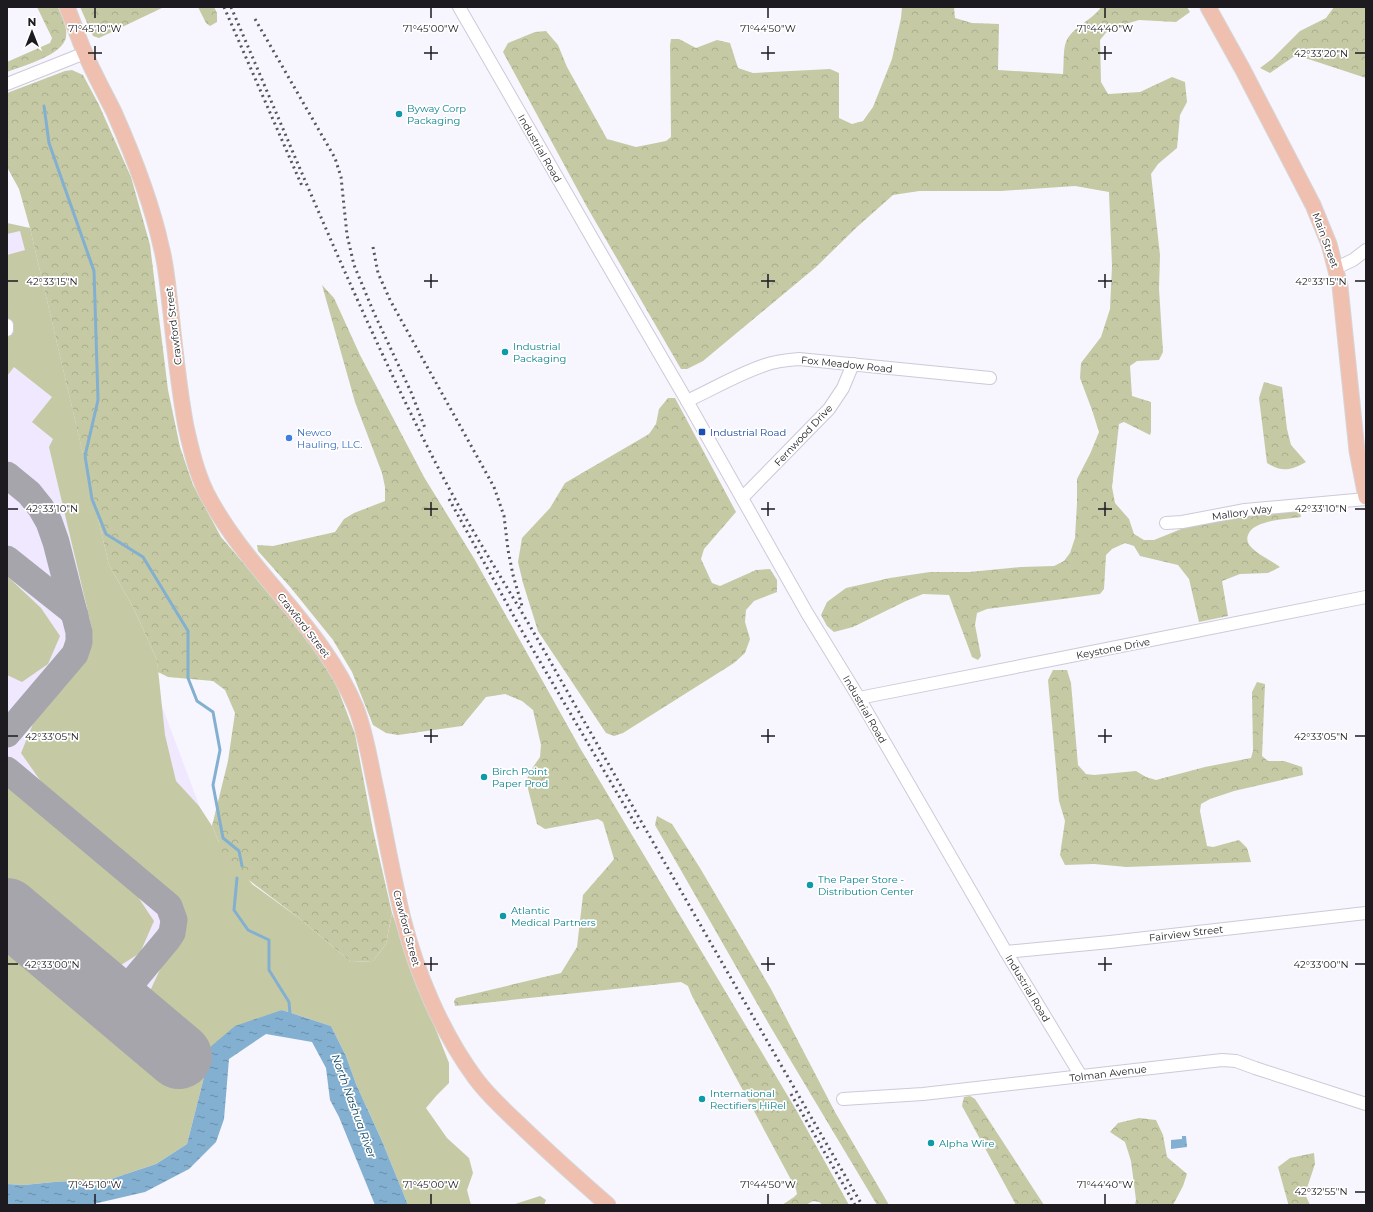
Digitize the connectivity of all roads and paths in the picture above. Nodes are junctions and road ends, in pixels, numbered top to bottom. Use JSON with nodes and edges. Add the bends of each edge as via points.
{"nodes":[{"id":1,"x":67,"y":7,"type":"edge"},
{"id":2,"x":459,"y":7,"type":"edge"},
{"id":3,"x":1208,"y":7,"type":"edge"},
{"id":4,"x":85,"y":53,"type":"junction"},
{"id":5,"x":7,"y":84,"type":"edge"},
{"id":6,"x":1366,"y":250,"type":"edge"},
{"id":7,"x":1336,"y":268,"type":"junction"},
{"id":8,"x":7,"y":325,"type":"edge"},
{"id":9,"x":7,"y":330,"type":"edge"},
{"id":10,"x":853,"y":364,"type":"junction"},
{"id":11,"x":990,"y":378,"type":"dead end"},
{"id":12,"x":687,"y":401,"type":"junction"},
{"id":13,"x":742,"y":498,"type":"junction"},
{"id":14,"x":1366,"y":498,"type":"edge"},
{"id":15,"x":1166,"y":523,"type":"dead end"},
{"id":16,"x":1366,"y":597,"type":"edge"},
{"id":17,"x":859,"y":698,"type":"junction"},
{"id":18,"x":1366,"y":913,"type":"edge"},
{"id":19,"x":1006,"y":952,"type":"junction"},
{"id":20,"x":1081,"y":1076,"type":"junction"},
{"id":21,"x":843,"y":1099,"type":"dead end"},
{"id":22,"x":1366,"y":1104,"type":"edge"},
{"id":23,"x":608,"y":1205,"type":"edge"}],
"edges":[{"from":1,"to":4,"type":"main road","name":"Crawford Street"},
{"from":2,"to":12,"type":"street","name":"Industrial Road"},
{"from":3,"to":7,"type":"main road","name":"Main Street","via":[[1313,205],[1326,234]]},
{"from":4,"to":5,"type":"street"},
{"from":4,"to":23,"type":"main road","name":"Crawford Street","via":[[141,178],[154,218],[167,276],[183,409],[197,469],[206,491],[229,530],[317,639],[333,662],[357,710],[367,746],[403,920],[428,994],[460,1055],[492,1098]]},
{"from":6,"to":7,"type":"street"},
{"from":7,"to":14,"type":"main road","name":"Main Street","via":[[1343,307],[1357,450]]},
{"from":8,"to":9,"type":"street"},
{"from":10,"to":11,"type":"street","name":"Fox Meadow Road"},
{"from":10,"to":12,"type":"street","name":"Fox Meadow Road","via":[[783,360],[766,364]]},
{"from":10,"to":13,"type":"street","name":"Fernwood Drive","via":[[843,388],[829,409]]},
{"from":12,"to":13,"type":"street","name":"Industrial Road"},
{"from":13,"to":17,"type":"street","name":"Industrial Road"},
{"from":14,"to":15,"type":"street","name":"Mallory Way","via":[[1245,510]]},
{"from":16,"to":17,"type":"street","name":"Keystone Drive"},
{"from":17,"to":19,"type":"street","name":"Industrial Road"},
{"from":18,"to":19,"type":"street","name":"Fairview Street"},
{"from":19,"to":20,"type":"street","name":"Industrial Road"},
{"from":20,"to":21,"type":"street","name":"Tolman Avenue","via":[[923,1094]]},
{"from":20,"to":22,"type":"street","name":"Tolman Avenue","via":[[1212,1061],[1236,1061]]}]}
